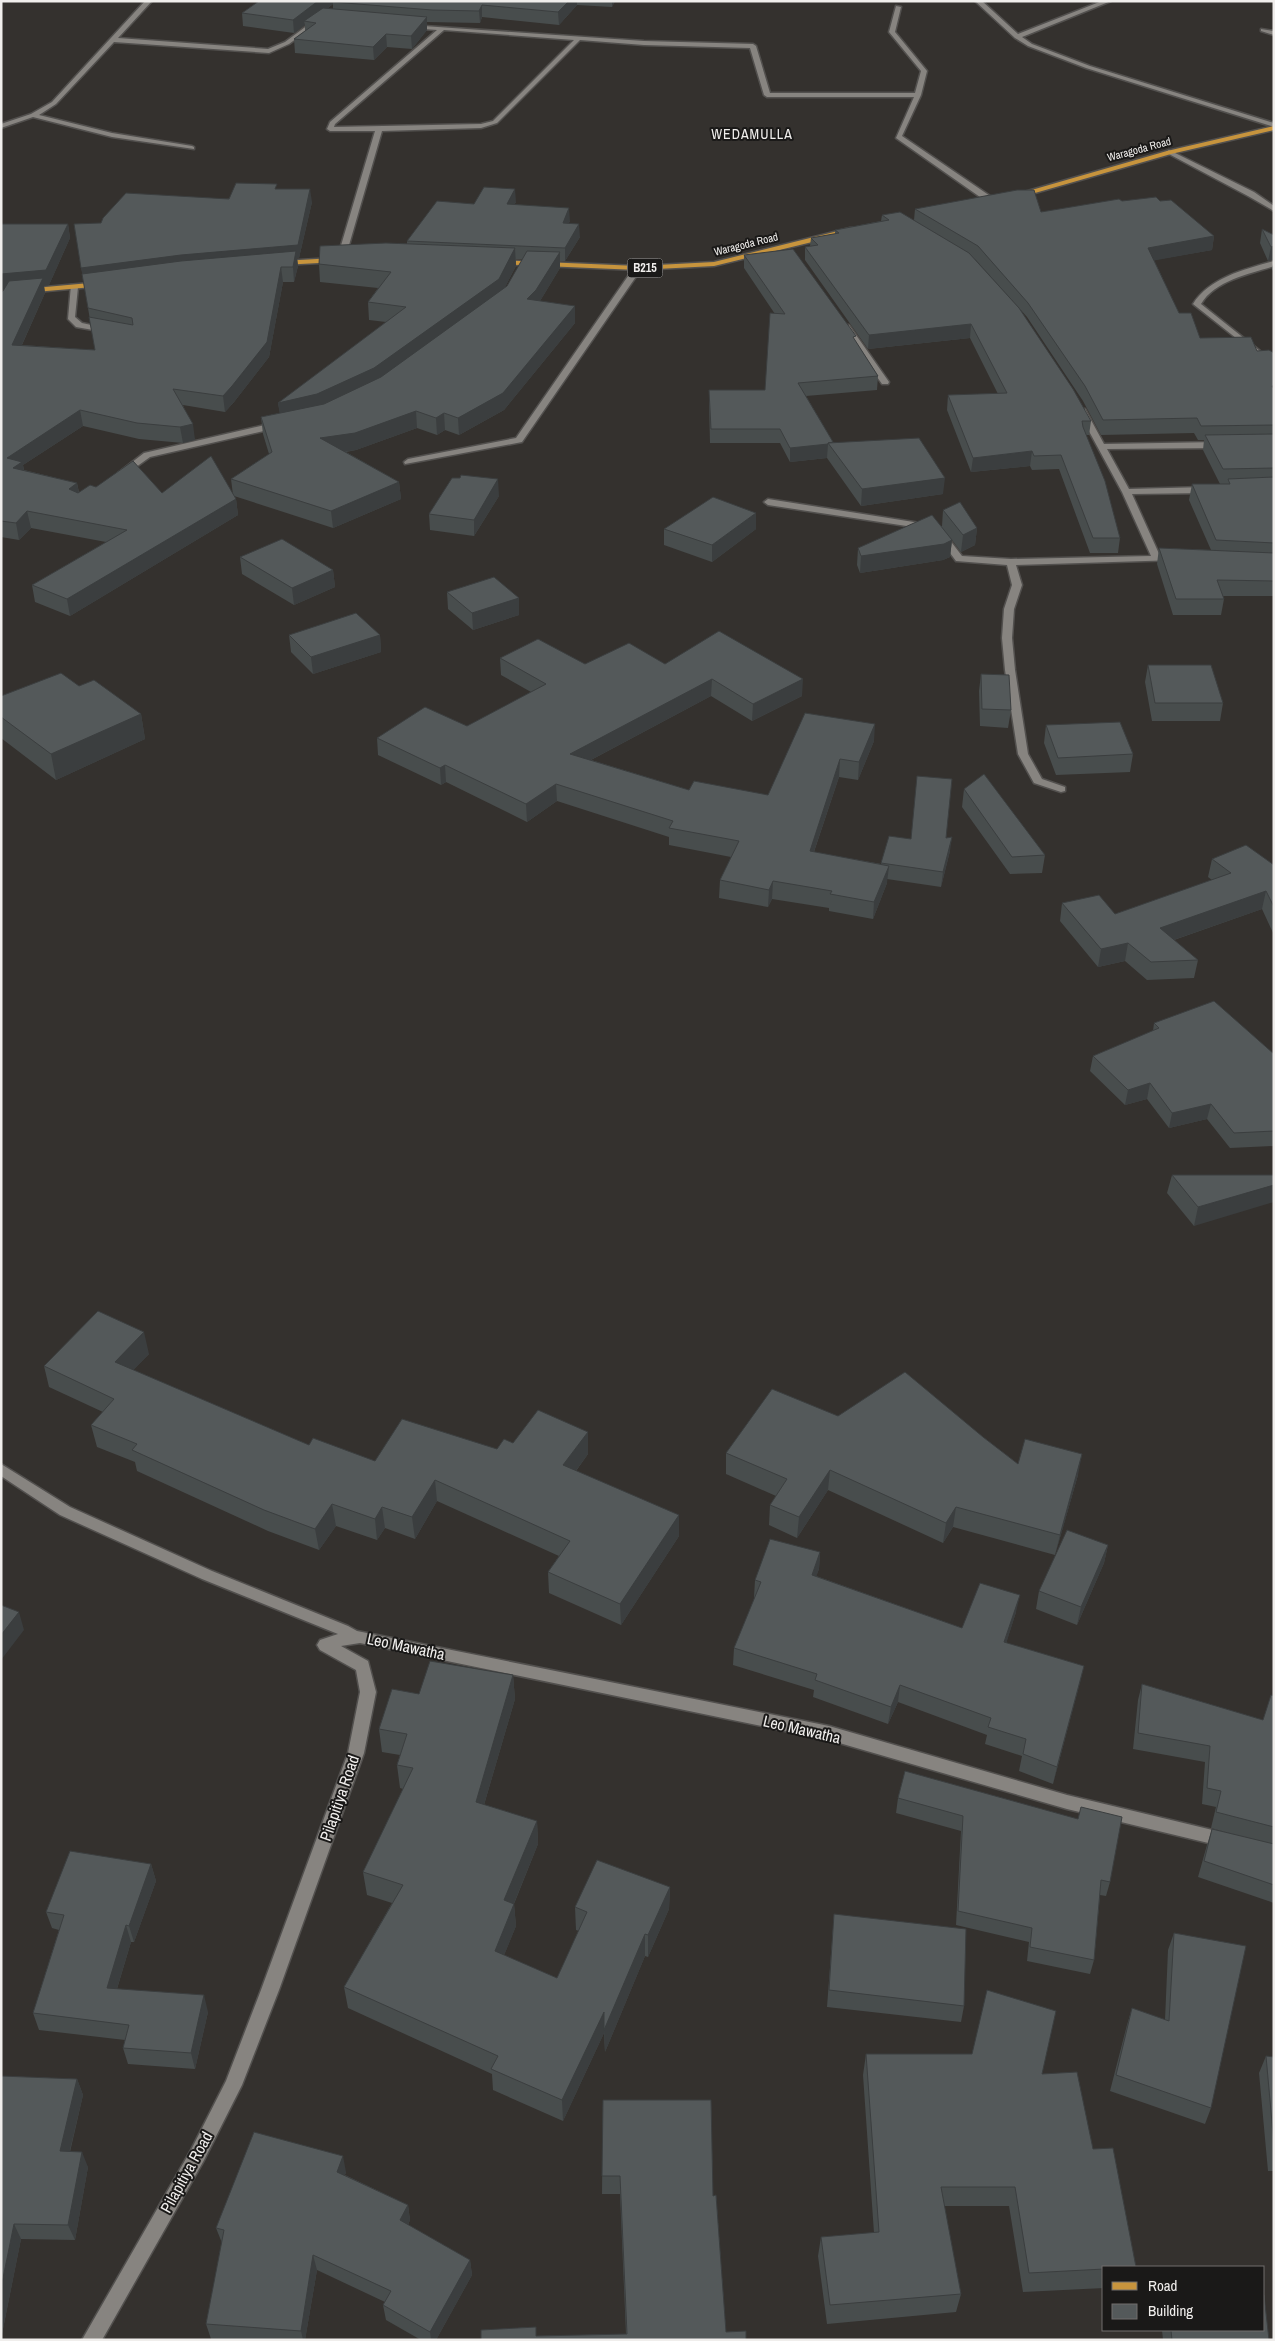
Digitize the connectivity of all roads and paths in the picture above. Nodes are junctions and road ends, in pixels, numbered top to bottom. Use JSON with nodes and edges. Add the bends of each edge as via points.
{"nodes":[{"id":1,"x":149,"y":1,"type":"edge"},
{"id":2,"x":978,"y":1,"type":"edge"},
{"id":3,"x":1108,"y":1,"type":"edge"},
{"id":4,"x":898,"y":7,"type":"dead end"},
{"id":5,"x":323,"y":16,"type":"edge"},
{"id":6,"x":402,"y":25,"type":"edge"},
{"id":7,"x":442,"y":29,"type":"junction"},
{"id":8,"x":1263,"y":30,"type":"dead end"},
{"id":9,"x":1274,"y":33,"type":"edge"},
{"id":10,"x":1017,"y":37,"type":"junction"},
{"id":11,"x":578,"y":39,"type":"junction"},
{"id":12,"x":112,"y":40,"type":"junction"},
{"id":13,"x":918,"y":95,"type":"junction"},
{"id":14,"x":33,"y":116,"type":"junction"},
{"id":15,"x":1,"y":126,"type":"edge"},
{"id":16,"x":1274,"y":127,"type":"edge"},
{"id":17,"x":379,"y":129,"type":"junction"},
{"id":18,"x":192,"y":148,"type":"dead end"},
{"id":19,"x":1169,"y":152,"type":"junction"},
{"id":20,"x":1010,"y":197,"type":"edge"},
{"id":21,"x":1002,"y":199,"type":"edge"},
{"id":22,"x":993,"y":202,"type":"junction"},
{"id":23,"x":984,"y":203,"type":"edge"},
{"id":24,"x":1274,"y":209,"type":"edge"},
{"id":25,"x":856,"y":229,"type":"edge"},
{"id":26,"x":787,"y":245,"type":"junction"},
{"id":27,"x":793,"y":253,"type":"edge"},
{"id":28,"x":350,"y":259,"type":"edge"},
{"id":29,"x":341,"y":260,"type":"junction"},
{"id":30,"x":494,"y":262,"type":"edge"},
{"id":31,"x":1274,"y":263,"type":"edge"},
{"id":32,"x":270,"y":264,"type":"edge"},
{"id":33,"x":638,"y":268,"type":"junction"},
{"id":34,"x":107,"y":283,"type":"edge"},
{"id":35,"x":74,"y":287,"type":"junction"},
{"id":36,"x":4,"y":293,"type":"edge"},
{"id":37,"x":1,"y":303,"type":"edge"},
{"id":38,"x":839,"y":318,"type":"edge"},
{"id":39,"x":114,"y":333,"type":"edge"},
{"id":40,"x":1274,"y":366,"type":"edge"},
{"id":41,"x":886,"y":382,"type":"dead end"},
{"id":42,"x":1077,"y":402,"type":"edge"},
{"id":43,"x":285,"y":424,"type":"edge"},
{"id":44,"x":1229,"y":444,"type":"edge"},
{"id":45,"x":1102,"y":447,"type":"junction"},
{"id":46,"x":408,"y":462,"type":"dead end"},
{"id":47,"x":117,"y":477,"type":"edge"},
{"id":48,"x":1215,"y":490,"type":"edge"},
{"id":49,"x":1126,"y":492,"type":"junction"},
{"id":50,"x":768,"y":502,"type":"dead end"},
{"id":51,"x":1156,"y":557,"type":"junction"},
{"id":52,"x":1185,"y":559,"type":"edge"},
{"id":53,"x":1011,"y":562,"type":"junction"},
{"id":54,"x":1061,"y":789,"type":"dead end"},
{"id":55,"x":1,"y":1469,"type":"edge"},
{"id":56,"x":325,"y":1645,"type":"junction"},
{"id":57,"x":1236,"y":1843,"type":"edge"},
{"id":58,"x":91,"y":2340,"type":"edge"}],
"edges":[{"from":1,"to":12,"type":"street"},
{"from":2,"to":10,"type":"street"},
{"from":3,"to":10,"type":"street"},
{"from":4,"to":13,"type":"street","via":[[892,32],[924,71]]},
{"from":5,"to":12,"type":"street","via":[[287,43],[269,51]]},
{"from":6,"to":7,"type":"street"},
{"from":7,"to":11,"type":"street"},
{"from":7,"to":17,"type":"street","via":[[332,123],[330,129]]},
{"from":8,"to":9,"type":"street"},
{"from":10,"to":16,"type":"street","via":[[1088,67]]},
{"from":11,"to":13,"type":"street","via":[[753,46],[767,95]]},
{"from":11,"to":17,"type":"street","via":[[495,122],[481,126]]},
{"from":12,"to":14,"type":"street","via":[[54,103]]},
{"from":13,"to":22,"type":"street","via":[[898,137]]},
{"from":14,"to":15,"type":"street"},
{"from":14,"to":18,"type":"street","via":[[75,128]]},
{"from":16,"to":19,"type":"main road","name":"Waragoda Road"},
{"from":17,"to":29,"type":"street"},
{"from":19,"to":20,"type":"main road","name":"Waragoda Road"},
{"from":19,"to":24,"type":"street"},
{"from":21,"to":22,"type":"main road"},
{"from":22,"to":23,"type":"main road"},
{"from":25,"to":26,"type":"main road","name":"Waragoda Road","number":"B215"},
{"from":26,"to":27,"type":"street"},
{"from":26,"to":33,"type":"main road","name":"Waragoda Road","number":"B215","via":[[714,264]]},
{"from":28,"to":29,"type":"main road"},
{"from":29,"to":32,"type":"main road"},
{"from":30,"to":33,"type":"main road","name":"Waragoda Road","number":"B215","via":[[522,267]]},
{"from":31,"to":40,"type":"street","via":[[1221,282],[1197,304]]},
{"from":33,"to":46,"type":"street","via":[[519,440]]},
{"from":34,"to":35,"type":"main road"},
{"from":35,"to":36,"type":"main road"},
{"from":35,"to":39,"type":"street","via":[[71,317],[79,325]]},
{"from":36,"to":37,"type":"street"},
{"from":38,"to":41,"type":"street"},
{"from":42,"to":45,"type":"street"},
{"from":43,"to":47,"type":"street","via":[[148,454]]},
{"from":44,"to":45,"type":"street"},
{"from":45,"to":49,"type":"street"},
{"from":48,"to":49,"type":"street"},
{"from":49,"to":51,"type":"street"},
{"from":50,"to":53,"type":"street","via":[[936,528],[960,559]]},
{"from":51,"to":52,"type":"street"},
{"from":51,"to":53,"type":"street"},
{"from":53,"to":54,"type":"street","via":[[1017,585],[1009,609],[1007,638],[1023,754],[1038,781]]},
{"from":55,"to":56,"type":"street","via":[[65,1511],[352,1636]]},
{"from":56,"to":57,"type":"street","name":"Leo Mawatha","via":[[360,1637],[829,1733],[1067,1802]]},
{"from":56,"to":58,"type":"street","name":"Pilapitiya Road","via":[[363,1666],[368,1692],[356,1753],[233,2085],[197,2156]]}]}
